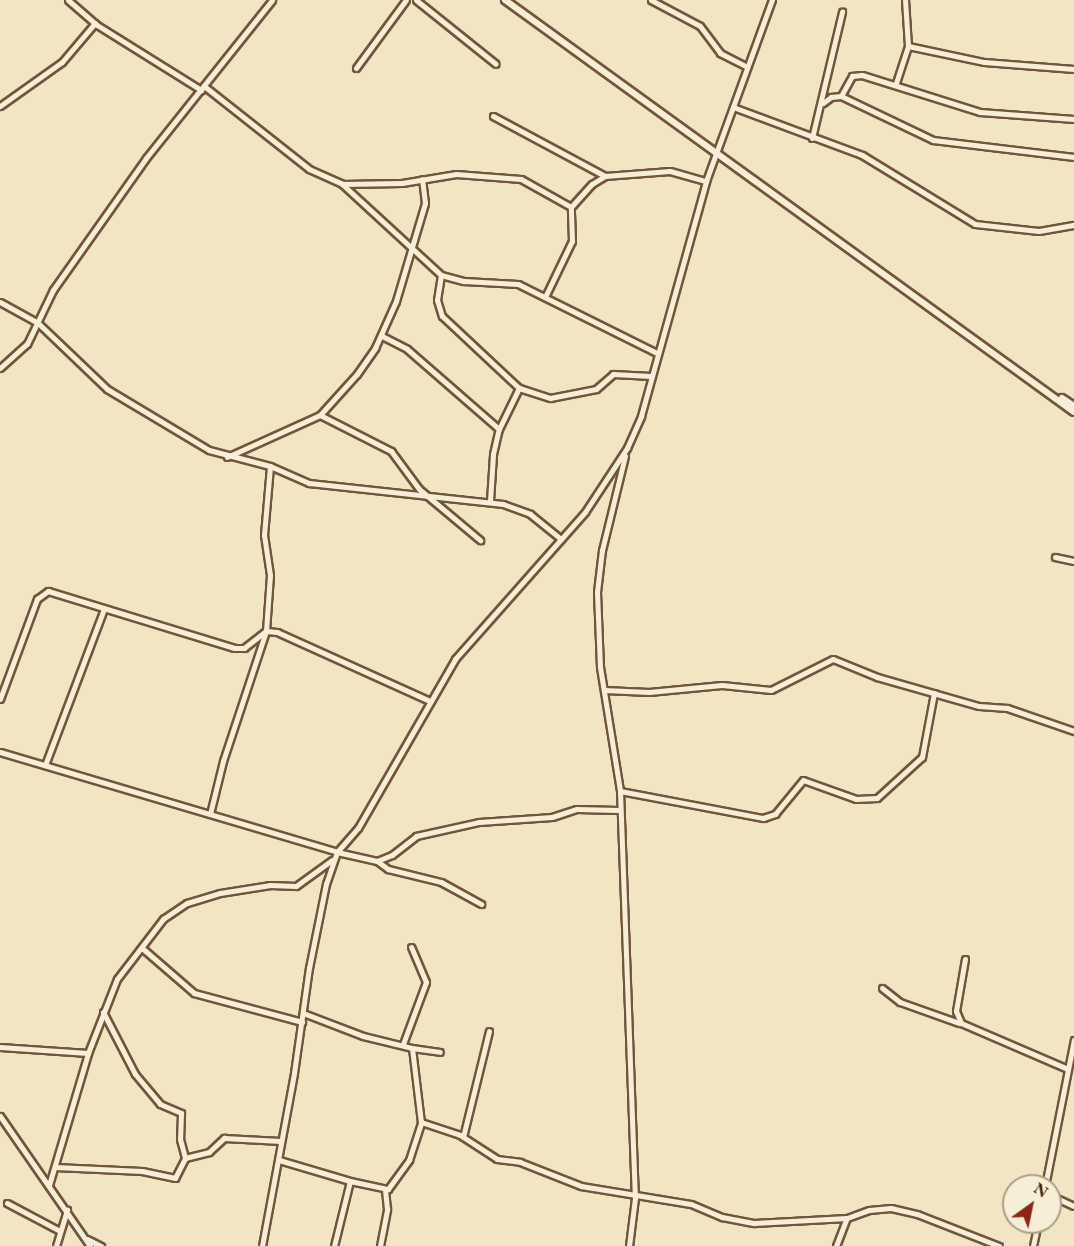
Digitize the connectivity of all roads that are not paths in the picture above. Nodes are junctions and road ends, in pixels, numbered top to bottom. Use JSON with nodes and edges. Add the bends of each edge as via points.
{"nodes":[{"id":1,"x":68,"y":0,"type":"edge"},
{"id":2,"x":272,"y":0,"type":"edge"},
{"id":3,"x":406,"y":0,"type":"edge"},
{"id":4,"x":416,"y":0,"type":"edge"},
{"id":5,"x":505,"y":0,"type":"edge"},
{"id":6,"x":651,"y":0,"type":"edge"},
{"id":7,"x":772,"y":0,"type":"edge"},
{"id":8,"x":905,"y":0,"type":"edge"},
{"id":9,"x":842,"y":12,"type":"dead end"},
{"id":10,"x":95,"y":23,"type":"junction"},
{"id":11,"x":908,"y":46,"type":"junction"},
{"id":12,"x":496,"y":64,"type":"dead end"},
{"id":13,"x":747,"y":67,"type":"junction"},
{"id":14,"x":356,"y":68,"type":"dead end"},
{"id":15,"x":1074,"y":69,"type":"edge"},
{"id":16,"x":896,"y":83,"type":"junction"},
{"id":17,"x":202,"y":88,"type":"junction"},
{"id":18,"x":841,"y":96,"type":"junction"},
{"id":19,"x":823,"y":103,"type":"junction"},
{"id":20,"x":0,"y":106,"type":"edge"},
{"id":21,"x":733,"y":107,"type":"junction"},
{"id":22,"x":493,"y":116,"type":"dead end"},
{"id":23,"x":1074,"y":119,"type":"edge"},
{"id":24,"x":812,"y":138,"type":"junction"},
{"id":25,"x":716,"y":153,"type":"junction"},
{"id":26,"x":1074,"y":157,"type":"edge"},
{"id":27,"x":605,"y":176,"type":"junction"},
{"id":28,"x":422,"y":179,"type":"junction"},
{"id":29,"x":706,"y":181,"type":"junction"},
{"id":30,"x":342,"y":184,"type":"junction"},
{"id":31,"x":572,"y":207,"type":"junction"},
{"id":32,"x":1074,"y":225,"type":"edge"},
{"id":33,"x":414,"y":249,"type":"junction"},
{"id":34,"x":441,"y":275,"type":"junction"},
{"id":35,"x":545,"y":297,"type":"junction"},
{"id":36,"x":0,"y":302,"type":"edge"},
{"id":37,"x":38,"y":323,"type":"junction"},
{"id":38,"x":382,"y":336,"type":"junction"},
{"id":39,"x":657,"y":353,"type":"junction"},
{"id":40,"x":1011,"y":364,"type":"junction"},
{"id":41,"x":0,"y":368,"type":"edge"},
{"id":42,"x":651,"y":376,"type":"junction"},
{"id":43,"x":519,"y":388,"type":"junction"},
{"id":44,"x":1074,"y":406,"type":"edge"},
{"id":45,"x":1074,"y":412,"type":"edge"},
{"id":46,"x":320,"y":415,"type":"junction"},
{"id":47,"x":499,"y":429,"type":"junction"},
{"id":48,"x":627,"y":448,"type":"junction"},
{"id":49,"x":227,"y":457,"type":"junction"},
{"id":50,"x":270,"y":466,"type":"junction"},
{"id":51,"x":430,"y":499,"type":"junction"},
{"id":52,"x":490,"y":501,"type":"junction"},
{"id":53,"x":561,"y":539,"type":"junction"},
{"id":54,"x":480,"y":540,"type":"dead end"},
{"id":55,"x":1055,"y":557,"type":"dead end"},
{"id":56,"x":1074,"y":561,"type":"edge"},
{"id":57,"x":104,"y":609,"type":"junction"},
{"id":58,"x":266,"y":632,"type":"junction"},
{"id":59,"x":604,"y":690,"type":"junction"},
{"id":60,"x":934,"y":693,"type":"junction"},
{"id":61,"x":0,"y":699,"type":"edge"},
{"id":62,"x":430,"y":701,"type":"junction"},
{"id":63,"x":1074,"y":731,"type":"edge"},
{"id":64,"x":0,"y":752,"type":"edge"},
{"id":65,"x":45,"y":765,"type":"junction"},
{"id":66,"x":620,"y":790,"type":"junction"},
{"id":67,"x":618,"y":810,"type":"junction"},
{"id":68,"x":210,"y":814,"type":"junction"},
{"id":69,"x":338,"y":852,"type":"junction"},
{"id":70,"x":332,"y":860,"type":"junction"},
{"id":71,"x":377,"y":861,"type":"junction"},
{"id":72,"x":481,"y":904,"type":"dead end"},
{"id":73,"x":411,"y":947,"type":"dead end"},
{"id":74,"x":142,"y":948,"type":"junction"},
{"id":75,"x":965,"y":959,"type":"dead end"},
{"id":76,"x":882,"y":988,"type":"dead end"},
{"id":77,"x":103,"y":1012,"type":"junction"},
{"id":78,"x":303,"y":1013,"type":"junction"},
{"id":79,"x":302,"y":1022,"type":"junction"},
{"id":80,"x":961,"y":1023,"type":"junction"},
{"id":81,"x":489,"y":1031,"type":"dead end"},
{"id":82,"x":1074,"y":1040,"type":"edge"},
{"id":83,"x":403,"y":1044,"type":"junction"},
{"id":84,"x":0,"y":1047,"type":"edge"},
{"id":85,"x":412,"y":1048,"type":"junction"},
{"id":86,"x":440,"y":1052,"type":"dead end"},
{"id":87,"x":88,"y":1053,"type":"junction"},
{"id":88,"x":1068,"y":1069,"type":"junction"},
{"id":89,"x":0,"y":1116,"type":"edge"},
{"id":90,"x":421,"y":1122,"type":"junction"},
{"id":91,"x":463,"y":1137,"type":"junction"},
{"id":92,"x":281,"y":1141,"type":"junction"},
{"id":93,"x":185,"y":1158,"type":"junction"},
{"id":94,"x":279,"y":1160,"type":"junction"},
{"id":95,"x":55,"y":1167,"type":"junction"},
{"id":96,"x":1047,"y":1174,"type":"edge"},
{"id":97,"x":350,"y":1181,"type":"junction"},
{"id":98,"x":49,"y":1185,"type":"junction"},
{"id":99,"x":385,"y":1190,"type":"junction"},
{"id":100,"x":635,"y":1198,"type":"junction"},
{"id":101,"x":7,"y":1203,"type":"dead end"},
{"id":102,"x":67,"y":1210,"type":"junction"},
{"id":103,"x":847,"y":1218,"type":"junction"},
{"id":104,"x":58,"y":1230,"type":"junction"},
{"id":105,"x":85,"y":1238,"type":"junction"},
{"id":106,"x":56,"y":1246,"type":"edge"},
{"id":107,"x":90,"y":1246,"type":"edge"},
{"id":108,"x":101,"y":1246,"type":"edge"},
{"id":109,"x":262,"y":1246,"type":"edge"},
{"id":110,"x":334,"y":1246,"type":"edge"},
{"id":111,"x":380,"y":1246,"type":"edge"},
{"id":112,"x":629,"y":1246,"type":"edge"},
{"id":113,"x":836,"y":1246,"type":"edge"},
{"id":114,"x":999,"y":1246,"type":"edge"}],
"edges":[{"from":1,"to":10,"type":"street"},
{"from":2,"to":17,"type":"street"},
{"from":3,"to":14,"type":"street"},
{"from":4,"to":12,"type":"street"},
{"from":5,"to":25,"type":"street"},
{"from":6,"to":13,"type":"street","via":[[700,26],[720,53]]},
{"from":7,"to":13,"type":"street"},
{"from":8,"to":11,"type":"street"},
{"from":9,"to":19,"type":"street"},
{"from":10,"to":17,"type":"street"},
{"from":10,"to":20,"type":"street","via":[[62,62]]},
{"from":11,"to":15,"type":"street","via":[[984,62]]},
{"from":11,"to":16,"type":"street"},
{"from":13,"to":21,"type":"street"},
{"from":16,"to":18,"type":"street","via":[[872,76],[852,76]]},
{"from":16,"to":23,"type":"street","via":[[980,112]]},
{"from":17,"to":30,"type":"street","via":[[309,169]]},
{"from":17,"to":37,"type":"street","via":[[146,158],[58,282]]},
{"from":18,"to":19,"type":"street"},
{"from":18,"to":26,"type":"street","via":[[933,140]]},
{"from":19,"to":24,"type":"street"},
{"from":21,"to":24,"type":"street"},
{"from":21,"to":25,"type":"street"},
{"from":22,"to":27,"type":"street"},
{"from":24,"to":32,"type":"street","via":[[879,164],[975,224],[1039,231]]},
{"from":25,"to":29,"type":"street"},
{"from":25,"to":40,"type":"street"},
{"from":27,"to":29,"type":"street","via":[[670,171]]},
{"from":27,"to":31,"type":"street","via":[[585,189]]},
{"from":28,"to":30,"type":"street","via":[[391,184]]},
{"from":28,"to":31,"type":"street","via":[[456,174],[521,179]]},
{"from":28,"to":33,"type":"street","via":[[425,203]]},
{"from":29,"to":39,"type":"street"},
{"from":30,"to":33,"type":"street"},
{"from":31,"to":35,"type":"street","via":[[572,241]]},
{"from":33,"to":34,"type":"street"},
{"from":33,"to":38,"type":"street"},
{"from":34,"to":35,"type":"street","via":[[464,281],[514,283]]},
{"from":34,"to":43,"type":"street","via":[[437,300],[442,316]]},
{"from":35,"to":39,"type":"street"},
{"from":36,"to":37,"type":"street"},
{"from":37,"to":41,"type":"street","via":[[27,344]]},
{"from":37,"to":49,"type":"street","via":[[107,389],[181,436]]},
{"from":38,"to":46,"type":"street","via":[[357,374]]},
{"from":38,"to":47,"type":"street","via":[[407,349]]},
{"from":39,"to":42,"type":"street"},
{"from":40,"to":44,"type":"street"},
{"from":40,"to":45,"type":"street"},
{"from":42,"to":43,"type":"street","via":[[613,374],[596,389],[550,398]]},
{"from":42,"to":48,"type":"street","via":[[641,416]]},
{"from":43,"to":47,"type":"street"},
{"from":46,"to":49,"type":"street"},
{"from":46,"to":51,"type":"street","via":[[392,451]]},
{"from":47,"to":52,"type":"street"},
{"from":48,"to":53,"type":"street","via":[[585,512]]},
{"from":48,"to":59,"type":"street","via":[[597,572]]},
{"from":49,"to":50,"type":"street"},
{"from":50,"to":51,"type":"street","via":[[309,483]]},
{"from":50,"to":58,"type":"street","via":[[264,535],[270,585]]},
{"from":51,"to":52,"type":"street"},
{"from":51,"to":54,"type":"street"},
{"from":52,"to":53,"type":"street","via":[[530,514]]},
{"from":53,"to":62,"type":"street","via":[[455,659]]},
{"from":55,"to":56,"type":"street"},
{"from":57,"to":58,"type":"street","via":[[234,648],[244,648]]},
{"from":57,"to":61,"type":"street","via":[[54,591],[40,593]]},
{"from":57,"to":65,"type":"street"},
{"from":58,"to":62,"type":"street","via":[[277,632]]},
{"from":58,"to":68,"type":"street","via":[[223,760]]},
{"from":59,"to":60,"type":"street","via":[[649,692],[722,685],[771,690],[833,659],[877,677]]},
{"from":59,"to":66,"type":"street"},
{"from":60,"to":63,"type":"street","via":[[979,706],[1007,708]]},
{"from":60,"to":66,"type":"street","via":[[919,762],[902,772],[877,798],[856,799],[803,780],[774,814],[763,818]]},
{"from":62,"to":69,"type":"street","via":[[358,828]]},
{"from":64,"to":65,"type":"street"},
{"from":65,"to":68,"type":"street"},
{"from":66,"to":67,"type":"street"},
{"from":67,"to":71,"type":"street","via":[[577,809],[552,817],[514,817],[467,824],[416,836],[392,855]]},
{"from":67,"to":100,"type":"street"},
{"from":68,"to":69,"type":"street"},
{"from":69,"to":70,"type":"street"},
{"from":69,"to":71,"type":"street"},
{"from":70,"to":74,"type":"street","via":[[296,886],[234,890],[187,903],[163,920]]},
{"from":70,"to":78,"type":"street"},
{"from":71,"to":72,"type":"street","via":[[388,869],[441,882]]},
{"from":73,"to":83,"type":"street","via":[[426,982]]},
{"from":74,"to":77,"type":"street","via":[[126,962]]},
{"from":74,"to":79,"type":"street","via":[[194,993]]},
{"from":75,"to":80,"type":"street","via":[[956,1011]]},
{"from":76,"to":80,"type":"street","via":[[900,1002]]},
{"from":77,"to":87,"type":"street"},
{"from":77,"to":93,"type":"street","via":[[135,1074],[160,1104],[181,1113],[180,1139]]},
{"from":78,"to":79,"type":"street"},
{"from":78,"to":83,"type":"street","via":[[363,1036]]},
{"from":79,"to":92,"type":"street"},
{"from":80,"to":88,"type":"street"},
{"from":81,"to":91,"type":"street"},
{"from":82,"to":88,"type":"street"},
{"from":83,"to":85,"type":"street"},
{"from":84,"to":87,"type":"street"},
{"from":85,"to":86,"type":"street"},
{"from":85,"to":90,"type":"street"},
{"from":87,"to":95,"type":"street"},
{"from":88,"to":96,"type":"street"},
{"from":89,"to":98,"type":"street"},
{"from":90,"to":91,"type":"street"},
{"from":90,"to":99,"type":"street","via":[[409,1160]]},
{"from":91,"to":100,"type":"street","via":[[497,1159],[520,1162],[581,1186]]},
{"from":92,"to":93,"type":"street","via":[[224,1138],[209,1152]]},
{"from":92,"to":94,"type":"street"},
{"from":93,"to":95,"type":"street","via":[[175,1178]]},
{"from":94,"to":97,"type":"street"},
{"from":94,"to":109,"type":"street"},
{"from":95,"to":98,"type":"street"},
{"from":97,"to":99,"type":"street"},
{"from":97,"to":110,"type":"street"},
{"from":98,"to":102,"type":"street"},
{"from":99,"to":111,"type":"street","via":[[387,1209]]},
{"from":100,"to":103,"type":"street","via":[[681,1202],[754,1223]]},
{"from":100,"to":112,"type":"street"},
{"from":101,"to":104,"type":"street"},
{"from":102,"to":104,"type":"street"},
{"from":102,"to":105,"type":"street"},
{"from":103,"to":113,"type":"street"},
{"from":103,"to":114,"type":"street","via":[[869,1210],[891,1209],[917,1214]]},
{"from":104,"to":106,"type":"street"},
{"from":105,"to":107,"type":"street"},
{"from":105,"to":108,"type":"street"}]}
